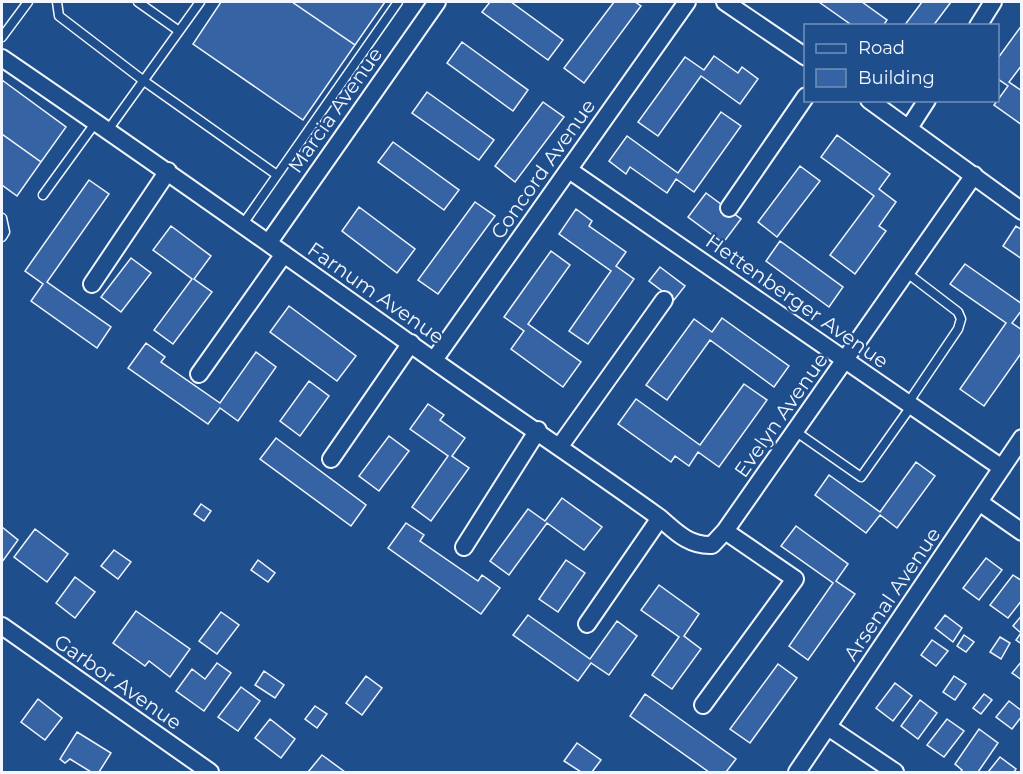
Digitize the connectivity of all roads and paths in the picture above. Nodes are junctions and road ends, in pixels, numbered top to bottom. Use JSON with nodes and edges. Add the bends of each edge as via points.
{"nodes":[{"id":1,"x":57,"y":2,"type":"edge"},
{"id":2,"x":138,"y":2,"type":"edge"},
{"id":3,"x":200,"y":2,"type":"edge"},
{"id":4,"x":398,"y":2,"type":"edge"},
{"id":5,"x":437,"y":2,"type":"edge"},
{"id":6,"x":687,"y":2,"type":"edge"},
{"id":7,"x":725,"y":2,"type":"edge"},
{"id":8,"x":993,"y":2,"type":"edge"},
{"id":9,"x":23,"y":3,"type":"edge"},
{"id":10,"x":979,"y":24,"type":"edge"},
{"id":11,"x":179,"y":31,"type":"junction"},
{"id":12,"x":2,"y":37,"type":"edge"},
{"id":13,"x":804,"y":56,"type":"edge"},
{"id":14,"x":2,"y":58,"type":"edge"},
{"id":15,"x":144,"y":81,"type":"junction"},
{"id":16,"x":804,"y":99,"type":"edge"},
{"id":17,"x":871,"y":102,"type":"edge"},
{"id":18,"x":926,"y":102,"type":"edge"},
{"id":19,"x":102,"y":126,"type":"junction"},
{"id":20,"x":909,"y":128,"type":"junction"},
{"id":21,"x":569,"y":170,"type":"junction"},
{"id":22,"x":168,"y":171,"type":"junction"},
{"id":23,"x":277,"y":175,"type":"junction"},
{"id":24,"x":974,"y":175,"type":"junction"},
{"id":25,"x":43,"y":195,"type":"dead end"},
{"id":26,"x":729,"y":208,"type":"dead end"},
{"id":27,"x":1022,"y":211,"type":"edge"},
{"id":28,"x":2,"y":218,"type":"edge"},
{"id":29,"x":243,"y":224,"type":"junction"},
{"id":30,"x":2,"y":237,"type":"edge"},
{"id":31,"x":268,"y":242,"type":"junction"},
{"id":32,"x":284,"y":254,"type":"junction"},
{"id":33,"x":907,"y":273,"type":"junction"},
{"id":34,"x":92,"y":284,"type":"dead end"},
{"id":35,"x":664,"y":300,"type":"dead end"},
{"id":36,"x":411,"y":344,"type":"junction"},
{"id":37,"x":434,"y":360,"type":"junction"},
{"id":38,"x":846,"y":360,"type":"junction"},
{"id":39,"x":199,"y":374,"type":"dead end"},
{"id":40,"x":910,"y":404,"type":"junction"},
{"id":41,"x":538,"y":430,"type":"junction"},
{"id":42,"x":795,"y":431,"type":"junction"},
{"id":43,"x":1022,"y":438,"type":"edge"},
{"id":44,"x":560,"y":446,"type":"junction"},
{"id":45,"x":331,"y":459,"type":"dead end"},
{"id":46,"x":1002,"y":468,"type":"junction"},
{"id":47,"x":979,"y":502,"type":"junction"},
{"id":48,"x":660,"y":518,"type":"junction"},
{"id":49,"x":725,"y":531,"type":"junction"},
{"id":50,"x":1022,"y":532,"type":"edge"},
{"id":51,"x":464,"y":547,"type":"dead end"},
{"id":52,"x":587,"y":624,"type":"dead end"},
{"id":53,"x":2,"y":626,"type":"edge"},
{"id":54,"x":703,"y":705,"type":"dead end"},
{"id":55,"x":828,"y":727,"type":"junction"},
{"id":56,"x":210,"y":772,"type":"edge"},
{"id":57,"x":797,"y":772,"type":"edge"},
{"id":58,"x":895,"y":772,"type":"edge"}],
"edges":[{"from":1,"to":15,"type":"lane","via":[[59,16]]},
{"from":2,"to":11,"type":"lane"},
{"from":3,"to":11,"type":"lane"},
{"from":4,"to":23,"type":"lane"},
{"from":5,"to":31,"type":"street","name":"Marcia Avenue"},
{"from":6,"to":21,"type":"street","name":"Concord Avenue"},
{"from":7,"to":13,"type":"street"},
{"from":8,"to":10,"type":"street"},
{"from":9,"to":12,"type":"lane"},
{"from":11,"to":15,"type":"lane"},
{"from":14,"to":19,"type":"street","name":"Farnum Avenue"},
{"from":15,"to":19,"type":"lane"},
{"from":15,"to":23,"type":"lane"},
{"from":16,"to":26,"type":"street"},
{"from":17,"to":20,"type":"street"},
{"from":18,"to":20,"type":"street"},
{"from":19,"to":22,"type":"street","name":"Farnum Avenue"},
{"from":19,"to":25,"type":"lane"},
{"from":20,"to":24,"type":"street"},
{"from":21,"to":37,"type":"street","name":"Concord Avenue"},
{"from":21,"to":38,"type":"street","name":"Hettenberger Avenue"},
{"from":22,"to":29,"type":"street","name":"Farnum Avenue"},
{"from":22,"to":34,"type":"street"},
{"from":23,"to":29,"type":"lane"},
{"from":24,"to":27,"type":"street"},
{"from":24,"to":33,"type":"street","name":"Evelyn Avenue"},
{"from":28,"to":30,"type":"lane"},
{"from":29,"to":31,"type":"street","name":"Farnum Avenue"},
{"from":31,"to":32,"type":"street","name":"Farnum Avenue"},
{"from":32,"to":36,"type":"street","name":"Farnum Avenue"},
{"from":32,"to":39,"type":"street"},
{"from":33,"to":38,"type":"street","name":"Evelyn Avenue"},
{"from":33,"to":40,"type":"lane","via":[[958,312],[961,319]]},
{"from":35,"to":44,"type":"street"},
{"from":36,"to":37,"type":"street","name":"Farnum Avenue"},
{"from":36,"to":45,"type":"street"},
{"from":37,"to":41,"type":"street","name":"Farnum Avenue"},
{"from":38,"to":40,"type":"street","name":"Hettenberger Avenue"},
{"from":38,"to":42,"type":"street","name":"Evelyn Avenue"},
{"from":40,"to":42,"type":"lane","via":[[861,477]]},
{"from":40,"to":46,"type":"street","name":"Hettenberger Avenue"},
{"from":41,"to":44,"type":"street","name":"Farnum Avenue"},
{"from":41,"to":51,"type":"street"},
{"from":42,"to":49,"type":"street","name":"Evelyn Avenue"},
{"from":43,"to":46,"type":"street","name":"Arsenal Avenue"},
{"from":44,"to":48,"type":"street","name":"Farnum Avenue"},
{"from":46,"to":47,"type":"street","name":"Arsenal Avenue"},
{"from":47,"to":50,"type":"street"},
{"from":47,"to":55,"type":"street","name":"Arsenal Avenue"},
{"from":48,"to":49,"type":"street","name":"Farnum Avenue","via":[[688,541],[702,545],[712,545]]},
{"from":48,"to":52,"type":"street"},
{"from":49,"to":54,"type":"street","via":[[795,579]]},
{"from":53,"to":56,"type":"street","name":"Garbor Avenue"},
{"from":55,"to":57,"type":"street","name":"Arsenal Avenue"},
{"from":55,"to":58,"type":"street"}]}
